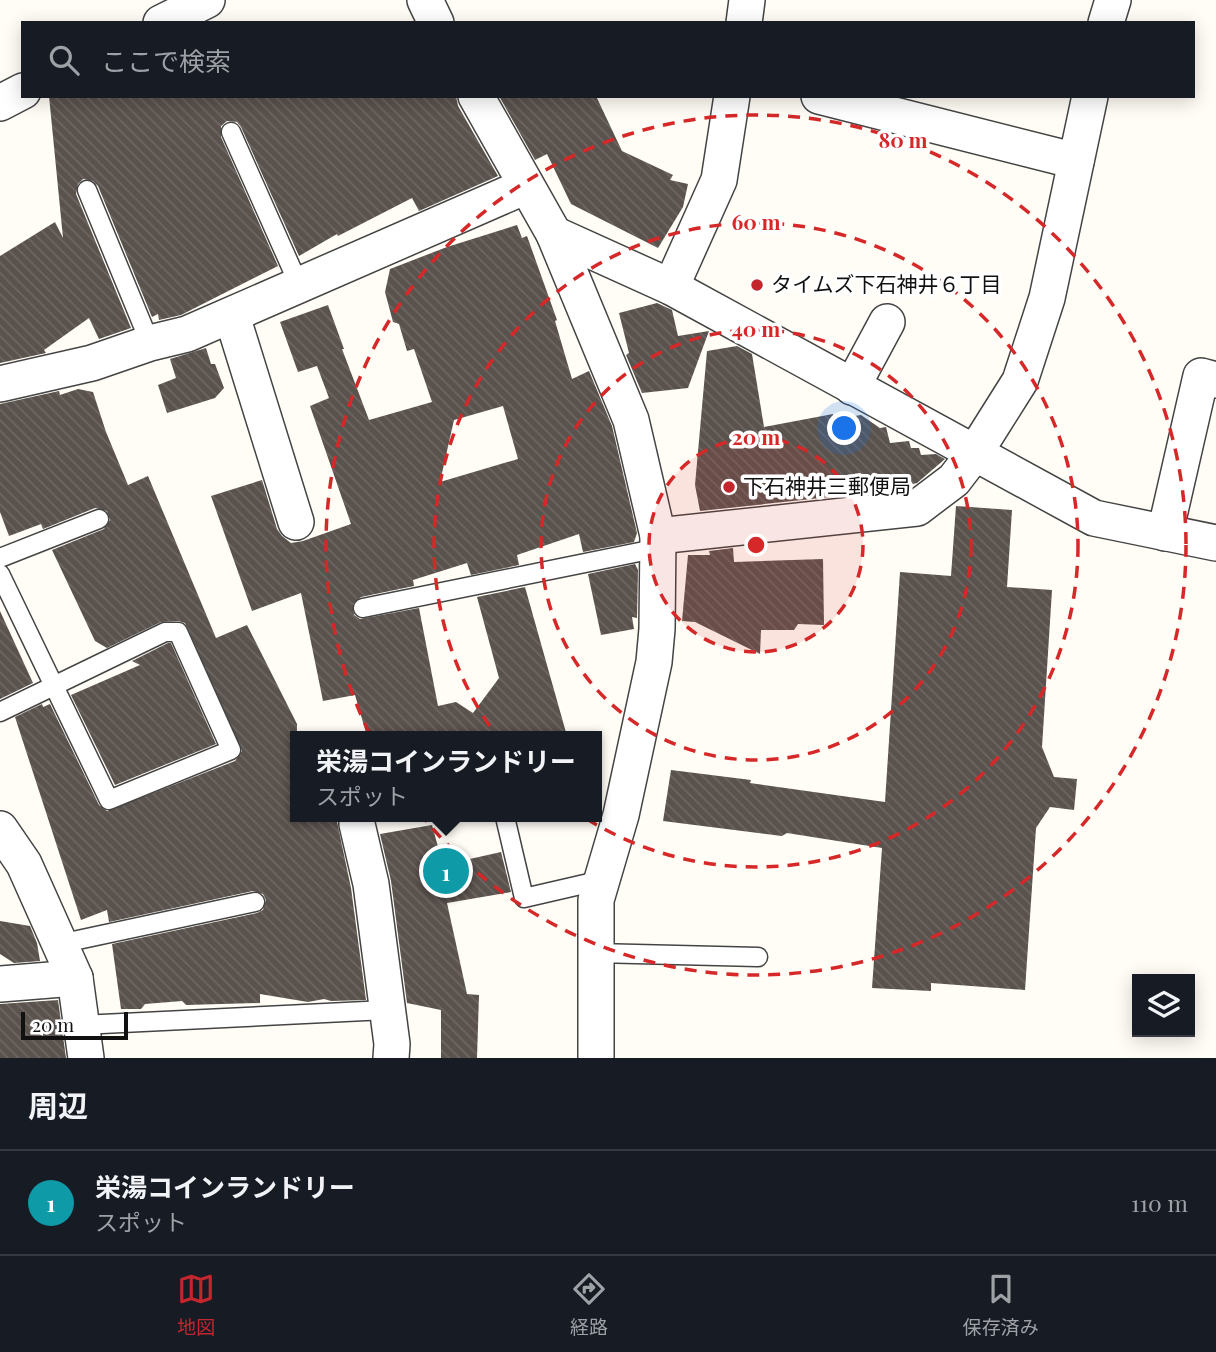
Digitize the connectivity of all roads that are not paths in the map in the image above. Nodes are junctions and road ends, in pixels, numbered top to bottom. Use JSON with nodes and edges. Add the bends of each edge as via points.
{"nodes":[{"id":1,"x":207,"y":0,"type":"edge"},
{"id":2,"x":426,"y":0,"type":"edge"},
{"id":3,"x":747,"y":0,"type":"edge"},
{"id":4,"x":1113,"y":0,"type":"edge"},
{"id":5,"x":166,"y":21,"type":"edge"},
{"id":6,"x":435,"y":21,"type":"edge"},
{"id":7,"x":744,"y":21,"type":"edge"},
{"id":8,"x":1107,"y":21,"type":"edge"},
{"id":9,"x":21,"y":92,"type":"edge"},
{"id":10,"x":477,"y":98,"type":"edge"},
{"id":11,"x":732,"y":98,"type":"edge"},
{"id":12,"x":826,"y":98,"type":"edge"},
{"id":13,"x":1090,"y":98,"type":"edge"},
{"id":14,"x":0,"y":103,"type":"edge"},
{"id":15,"x":231,"y":132,"type":"dead end"},
{"id":16,"x":1076,"y":161,"type":"junction"},
{"id":17,"x":526,"y":186,"type":"junction"},
{"id":18,"x":87,"y":190,"type":"dead end"},
{"id":19,"x":554,"y":234,"type":"junction"},
{"id":20,"x":299,"y":285,"type":"junction"},
{"id":21,"x":671,"y":287,"type":"junction"},
{"id":22,"x":232,"y":316,"type":"junction"},
{"id":23,"x":887,"y":322,"type":"dead end"},
{"id":24,"x":150,"y":343,"type":"junction"},
{"id":25,"x":1216,"y":380,"type":"edge"},
{"id":26,"x":0,"y":383,"type":"edge"},
{"id":27,"x":852,"y":387,"type":"junction"},
{"id":28,"x":974,"y":454,"type":"junction"},
{"id":29,"x":99,"y":519,"type":"dead end"},
{"id":30,"x":296,"y":522,"type":"dead end"},
{"id":31,"x":1165,"y":533,"type":"junction"},
{"id":32,"x":658,"y":542,"type":"junction"},
{"id":33,"x":1216,"y":543,"type":"edge"},
{"id":34,"x":0,"y":558,"type":"edge"},
{"id":35,"x":0,"y":574,"type":"edge"},
{"id":36,"x":363,"y":608,"type":"dead end"},
{"id":37,"x":55,"y":685,"type":"junction"},
{"id":38,"x":0,"y":712,"type":"edge"},
{"id":39,"x":364,"y":822,"type":"dead end"},
{"id":40,"x":506,"y":822,"type":"edge"},
{"id":41,"x":0,"y":829,"type":"edge"},
{"id":42,"x":602,"y":880,"type":"junction"},
{"id":43,"x":255,"y":902,"type":"dead end"},
{"id":44,"x":59,"y":944,"type":"junction"},
{"id":45,"x":595,"y":953,"type":"junction"},
{"id":46,"x":758,"y":957,"type":"dead end"},
{"id":47,"x":75,"y":978,"type":"junction"},
{"id":48,"x":0,"y":984,"type":"edge"},
{"id":49,"x":386,"y":1010,"type":"junction"},
{"id":50,"x":84,"y":1042,"type":"edge"},
{"id":51,"x":391,"y":1058,"type":"edge"},
{"id":52,"x":596,"y":1058,"type":"edge"}],
"edges":[{"from":1,"to":5,"type":"street"},
{"from":2,"to":6,"type":"street"},
{"from":3,"to":7,"type":"street"},
{"from":4,"to":8,"type":"street"},
{"from":9,"to":14,"type":"street"},
{"from":10,"to":17,"type":"street"},
{"from":11,"to":21,"type":"street","via":[[719,180]]},
{"from":12,"to":16,"type":"street"},
{"from":13,"to":16,"type":"street"},
{"from":15,"to":20,"type":"lane"},
{"from":16,"to":28,"type":"street","via":[[1047,298],[1020,381]]},
{"from":17,"to":19,"type":"street"},
{"from":17,"to":20,"type":"street"},
{"from":18,"to":24,"type":"lane"},
{"from":19,"to":21,"type":"street"},
{"from":19,"to":32,"type":"street","via":[[631,420]]},
{"from":20,"to":22,"type":"street"},
{"from":21,"to":27,"type":"street"},
{"from":22,"to":24,"type":"street"},
{"from":22,"to":30,"type":"street"},
{"from":23,"to":27,"type":"street"},
{"from":24,"to":26,"type":"street","via":[[92,363]]},
{"from":25,"to":31,"type":"street","via":[[1200,376]]},
{"from":27,"to":28,"type":"street"},
{"from":28,"to":31,"type":"street","via":[[1094,518]]},
{"from":28,"to":32,"type":"street","via":[[954,481],[917,508]]},
{"from":29,"to":34,"type":"lane"},
{"from":31,"to":33,"type":"street"},
{"from":32,"to":36,"type":"lane"},
{"from":32,"to":42,"type":"street","via":[[654,662]]},
{"from":35,"to":37,"type":"lane"},
{"from":37,"to":37,"type":"lane","via":[[165,632],[178,632],[231,750],[109,800]]},
{"from":37,"to":38,"type":"lane"},
{"from":39,"to":49,"type":"street"},
{"from":40,"to":42,"type":"lane","via":[[524,898]]},
{"from":41,"to":44,"type":"street","via":[[24,864]]},
{"from":42,"to":45,"type":"street","via":[[596,900]]},
{"from":43,"to":44,"type":"lane"},
{"from":44,"to":47,"type":"street"},
{"from":45,"to":46,"type":"lane"},
{"from":45,"to":52,"type":"street"},
{"from":47,"to":48,"type":"street"},
{"from":47,"to":50,"type":"street"},
{"from":49,"to":50,"type":"lane"},
{"from":49,"to":51,"type":"street"}]}
